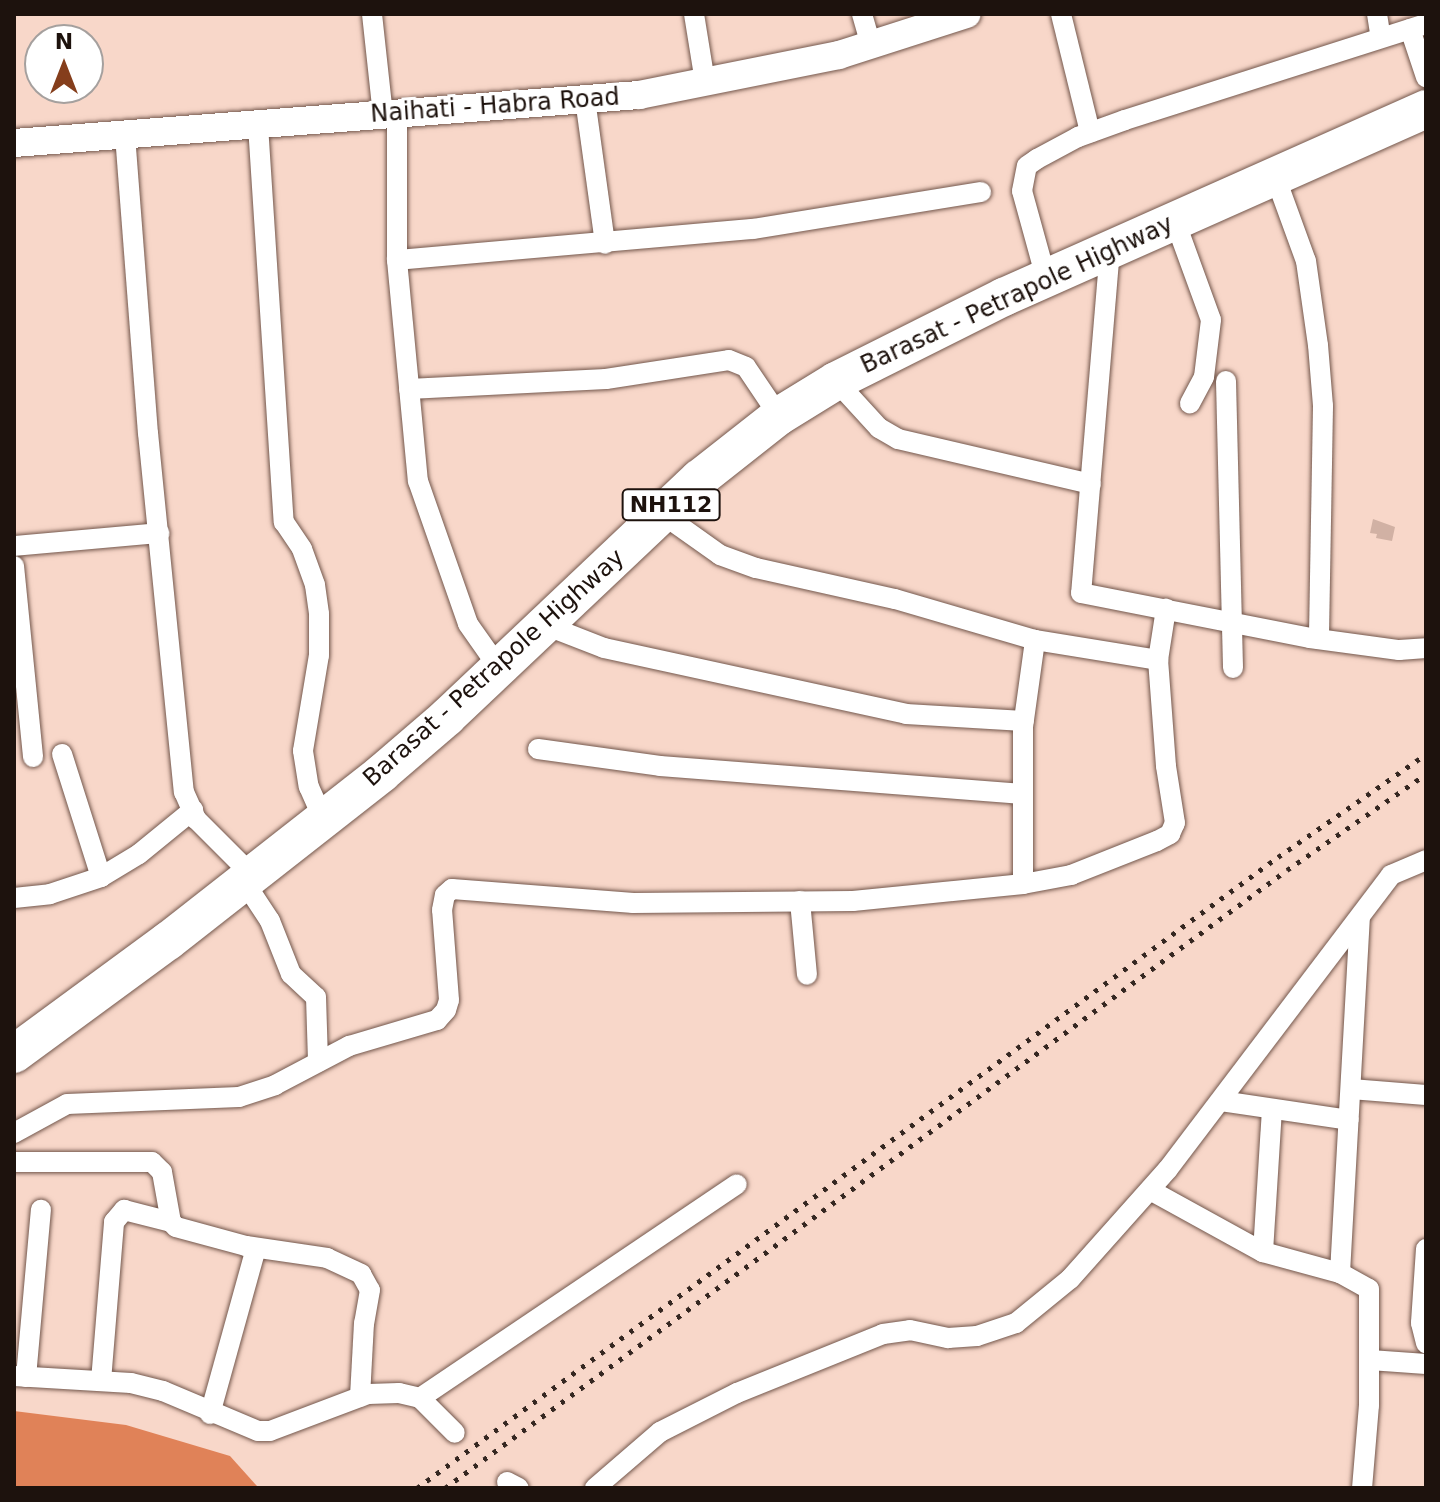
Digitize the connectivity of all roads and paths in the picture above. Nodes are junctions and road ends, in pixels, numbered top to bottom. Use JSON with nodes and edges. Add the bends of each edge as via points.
{"nodes":[{"id":1,"x":372,"y":14,"type":"edge"},
{"id":2,"x":694,"y":14,"type":"edge"},
{"id":3,"x":862,"y":14,"type":"edge"},
{"id":4,"x":967,"y":14,"type":"edge"},
{"id":5,"x":1061,"y":14,"type":"edge"},
{"id":6,"x":1377,"y":14,"type":"edge"},
{"id":7,"x":1418,"y":27,"type":"edge"},
{"id":8,"x":1381,"y":38,"type":"junction"},
{"id":9,"x":871,"y":45,"type":"junction"},
{"id":10,"x":1426,"y":77,"type":"edge"},
{"id":11,"x":705,"y":82,"type":"junction"},
{"id":12,"x":585,"y":99,"type":"junction"},
{"id":13,"x":1426,"y":109,"type":"edge"},
{"id":14,"x":390,"y":114,"type":"junction"},
{"id":15,"x":258,"y":125,"type":"junction"},
{"id":16,"x":1090,"y":132,"type":"junction"},
{"id":17,"x":125,"y":135,"type":"junction"},
{"id":18,"x":14,"y":143,"type":"edge"},
{"id":19,"x":1275,"y":176,"type":"junction"},
{"id":20,"x":981,"y":192,"type":"dead end"},
{"id":21,"x":1175,"y":221,"type":"junction"},
{"id":22,"x":605,"y":244,"type":"junction"},
{"id":23,"x":1110,"y":249,"type":"junction"},
{"id":24,"x":397,"y":260,"type":"junction"},
{"id":25,"x":1046,"y":278,"type":"junction"},
{"id":26,"x":836,"y":381,"type":"junction"},
{"id":27,"x":1226,"y":381,"type":"dead end"},
{"id":28,"x":409,"y":389,"type":"junction"},
{"id":29,"x":1190,"y":403,"type":"dead end"},
{"id":30,"x":779,"y":416,"type":"junction"},
{"id":31,"x":1091,"y":484,"type":"junction"},
{"id":32,"x":661,"y":513,"type":"junction"},
{"id":33,"x":159,"y":533,"type":"junction"},
{"id":34,"x":14,"y":546,"type":"edge"},
{"id":35,"x":14,"y":566,"type":"edge"},
{"id":36,"x":1166,"y":609,"type":"junction"},
{"id":37,"x":1232,"y":622,"type":"junction"},
{"id":38,"x":545,"y":625,"type":"junction"},
{"id":39,"x":1319,"y":639,"type":"junction"},
{"id":40,"x":1035,"y":640,"type":"junction"},
{"id":41,"x":1426,"y":648,"type":"edge"},
{"id":42,"x":1158,"y":660,"type":"junction"},
{"id":43,"x":499,"y":668,"type":"junction"},
{"id":44,"x":1233,"y":668,"type":"dead end"},
{"id":45,"x":1024,"y":721,"type":"junction"},
{"id":46,"x":538,"y":749,"type":"dead end"},
{"id":47,"x":62,"y":754,"type":"dead end"},
{"id":48,"x":33,"y":757,"type":"dead end"},
{"id":49,"x":1023,"y":794,"type":"junction"},
{"id":50,"x":193,"y":810,"type":"junction"},
{"id":51,"x":324,"y":820,"type":"junction"},
{"id":52,"x":1426,"y":860,"type":"edge"},
{"id":53,"x":101,"y":877,"type":"junction"},
{"id":54,"x":249,"y":879,"type":"junction"},
{"id":55,"x":1023,"y":884,"type":"junction"},
{"id":56,"x":14,"y":898,"type":"edge"},
{"id":57,"x":800,"y":901,"type":"junction"},
{"id":58,"x":1360,"y":919,"type":"junction"},
{"id":59,"x":807,"y":975,"type":"dead end"},
{"id":60,"x":14,"y":1054,"type":"edge"},
{"id":61,"x":318,"y":1062,"type":"junction"},
{"id":62,"x":1351,"y":1089,"type":"junction"},
{"id":63,"x":1426,"y":1095,"type":"edge"},
{"id":64,"x":1221,"y":1101,"type":"junction"},
{"id":65,"x":1272,"y":1109,"type":"junction"},
{"id":66,"x":1349,"y":1120,"type":"junction"},
{"id":67,"x":14,"y":1133,"type":"edge"},
{"id":68,"x":14,"y":1162,"type":"edge"},
{"id":69,"x":737,"y":1184,"type":"dead end"},
{"id":70,"x":1150,"y":1190,"type":"junction"},
{"id":71,"x":41,"y":1210,"type":"dead end"},
{"id":72,"x":171,"y":1222,"type":"junction"},
{"id":73,"x":256,"y":1248,"type":"junction"},
{"id":74,"x":1426,"y":1249,"type":"edge"},
{"id":75,"x":1263,"y":1252,"type":"junction"},
{"id":76,"x":1340,"y":1273,"type":"junction"},
{"id":77,"x":1426,"y":1343,"type":"edge"},
{"id":78,"x":1370,"y":1360,"type":"junction"},
{"id":79,"x":1426,"y":1364,"type":"edge"},
{"id":80,"x":20,"y":1376,"type":"edge"},
{"id":81,"x":101,"y":1381,"type":"junction"},
{"id":82,"x":360,"y":1397,"type":"junction"},
{"id":83,"x":420,"y":1398,"type":"junction"},
{"id":84,"x":210,"y":1414,"type":"junction"},
{"id":85,"x":455,"y":1433,"type":"dead end"},
{"id":86,"x":595,"y":1488,"type":"edge"},
{"id":87,"x":1362,"y":1488,"type":"edge"}],
"edges":[{"from":1,"to":14,"type":"street"},
{"from":2,"to":11,"type":"street"},
{"from":3,"to":9,"type":"street"},
{"from":4,"to":9,"type":"main road","name":"Naihati - Habra Road"},
{"from":5,"to":16,"type":"street"},
{"from":6,"to":8,"type":"street"},
{"from":7,"to":8,"type":"street"},
{"from":7,"to":10,"type":"street"},
{"from":8,"to":16,"type":"street"},
{"from":9,"to":11,"type":"main road","name":"Naihati - Habra Road"},
{"from":11,"to":12,"type":"main road","name":"Naihati - Habra Road"},
{"from":12,"to":14,"type":"main road","name":"Naihati - Habra Road"},
{"from":12,"to":22,"type":"street"},
{"from":13,"to":19,"type":"highway","name":"Barasat - Petrapole Highway","number":"NH112"},
{"from":14,"to":15,"type":"main road","name":"Naihati - Habra Road"},
{"from":14,"to":24,"type":"street"},
{"from":15,"to":17,"type":"main road","name":"Naihati - Habra Road"},
{"from":15,"to":51,"type":"street","via":[[284,522],[302,549],[319,614],[319,655],[303,751],[309,787]]},
{"from":16,"to":25,"type":"street","via":[[1037,159],[1024,173],[1025,214]]},
{"from":17,"to":18,"type":"main road","name":"Naihati - Habra Road"},
{"from":17,"to":33,"type":"street"},
{"from":19,"to":21,"type":"highway","name":"Barasat - Petrapole Highway","number":"NH112"},
{"from":19,"to":39,"type":"street","via":[[1306,261],[1318,345],[1323,406]]},
{"from":20,"to":22,"type":"street","via":[[753,229]]},
{"from":21,"to":23,"type":"highway","name":"Barasat - Petrapole Highway","number":"NH112"},
{"from":21,"to":29,"type":"street","via":[[1211,320],[1204,377]]},
{"from":22,"to":24,"type":"street"},
{"from":23,"to":25,"type":"highway","name":"Barasat - Petrapole Highway","number":"NH112"},
{"from":23,"to":31,"type":"street"},
{"from":24,"to":28,"type":"street"},
{"from":25,"to":26,"type":"highway","name":"Barasat - Petrapole Highway","number":"NH112"},
{"from":26,"to":30,"type":"highway","name":"Barasat - Petrapole Highway","number":"NH112"},
{"from":26,"to":31,"type":"street","via":[[879,428],[898,439]]},
{"from":27,"to":37,"type":"street"},
{"from":28,"to":30,"type":"street","via":[[606,379],[729,360],[746,367]]},
{"from":28,"to":43,"type":"street","via":[[418,481],[468,624]]},
{"from":30,"to":32,"type":"highway","name":"Barasat - Petrapole Highway","number":"NH112"},
{"from":31,"to":36,"type":"street","via":[[1081,593]]},
{"from":32,"to":38,"type":"highway","name":"Barasat - Petrapole Highway","number":"NH112"},
{"from":32,"to":40,"type":"street","via":[[720,555],[756,568],[895,599]]},
{"from":33,"to":34,"type":"street"},
{"from":33,"to":50,"type":"street","via":[[184,792]]},
{"from":35,"to":48,"type":"street"},
{"from":36,"to":37,"type":"street"},
{"from":36,"to":42,"type":"street"},
{"from":37,"to":39,"type":"street"},
{"from":37,"to":44,"type":"street"},
{"from":38,"to":43,"type":"highway","name":"Barasat - Petrapole Highway","number":"NH112"},
{"from":38,"to":45,"type":"street","via":[[604,648],[906,714]]},
{"from":39,"to":41,"type":"street","via":[[1399,650]]},
{"from":40,"to":42,"type":"street"},
{"from":40,"to":45,"type":"street"},
{"from":42,"to":55,"type":"street","via":[[1175,814],[1170,834],[1071,875]]},
{"from":43,"to":51,"type":"highway","name":"Barasat - Petrapole Highway","number":"NH112"},
{"from":45,"to":49,"type":"street"},
{"from":46,"to":49,"type":"street","via":[[660,766]]},
{"from":47,"to":53,"type":"street"},
{"from":49,"to":55,"type":"street"},
{"from":50,"to":53,"type":"street"},
{"from":50,"to":54,"type":"street"},
{"from":51,"to":54,"type":"highway","name":"Barasat - Petrapole Highway","number":"NH112"},
{"from":52,"to":58,"type":"street","via":[[1391,875]]},
{"from":53,"to":56,"type":"street","via":[[50,894]]},
{"from":54,"to":60,"type":"highway","name":"Barasat - Petrapole Highway","number":"NH112"},
{"from":54,"to":61,"type":"street","via":[[291,974],[316,997]]},
{"from":55,"to":57,"type":"street","via":[[853,901]]},
{"from":57,"to":59,"type":"street"},
{"from":57,"to":61,"type":"street","via":[[633,903],[452,889],[442,910],[446,1010],[437,1020],[349,1046]]},
{"from":58,"to":62,"type":"street"},
{"from":58,"to":64,"type":"street"},
{"from":61,"to":67,"type":"street","via":[[239,1097],[67,1104]]},
{"from":62,"to":63,"type":"street"},
{"from":62,"to":66,"type":"street"},
{"from":64,"to":65,"type":"street"},
{"from":64,"to":70,"type":"street"},
{"from":65,"to":66,"type":"street"},
{"from":65,"to":75,"type":"street"},
{"from":66,"to":76,"type":"street"},
{"from":68,"to":72,"type":"street","via":[[152,1162],[162,1172]]},
{"from":69,"to":83,"type":"street"},
{"from":70,"to":75,"type":"street"},
{"from":70,"to":86,"type":"street","via":[[1070,1279],[1016,1323],[977,1336],[948,1338],[910,1330],[883,1334],[737,1393],[660,1432]]},
{"from":71,"to":80,"type":"street"},
{"from":72,"to":73,"type":"street","via":[[182,1231]]},
{"from":72,"to":81,"type":"street","via":[[124,1210],[114,1222]]},
{"from":73,"to":82,"type":"street","via":[[327,1258],[361,1274],[370,1290]]},
{"from":73,"to":84,"type":"street"},
{"from":74,"to":77,"type":"street","via":[[1421,1323]]},
{"from":75,"to":76,"type":"street"},
{"from":76,"to":78,"type":"street","via":[[1369,1289]]},
{"from":78,"to":79,"type":"street"},
{"from":78,"to":87,"type":"street"},
{"from":80,"to":81,"type":"street"},
{"from":81,"to":84,"type":"street","via":[[163,1391]]},
{"from":82,"to":83,"type":"street","via":[[399,1393]]},
{"from":82,"to":84,"type":"street","via":[[270,1431]]},
{"from":83,"to":85,"type":"street"}]}
